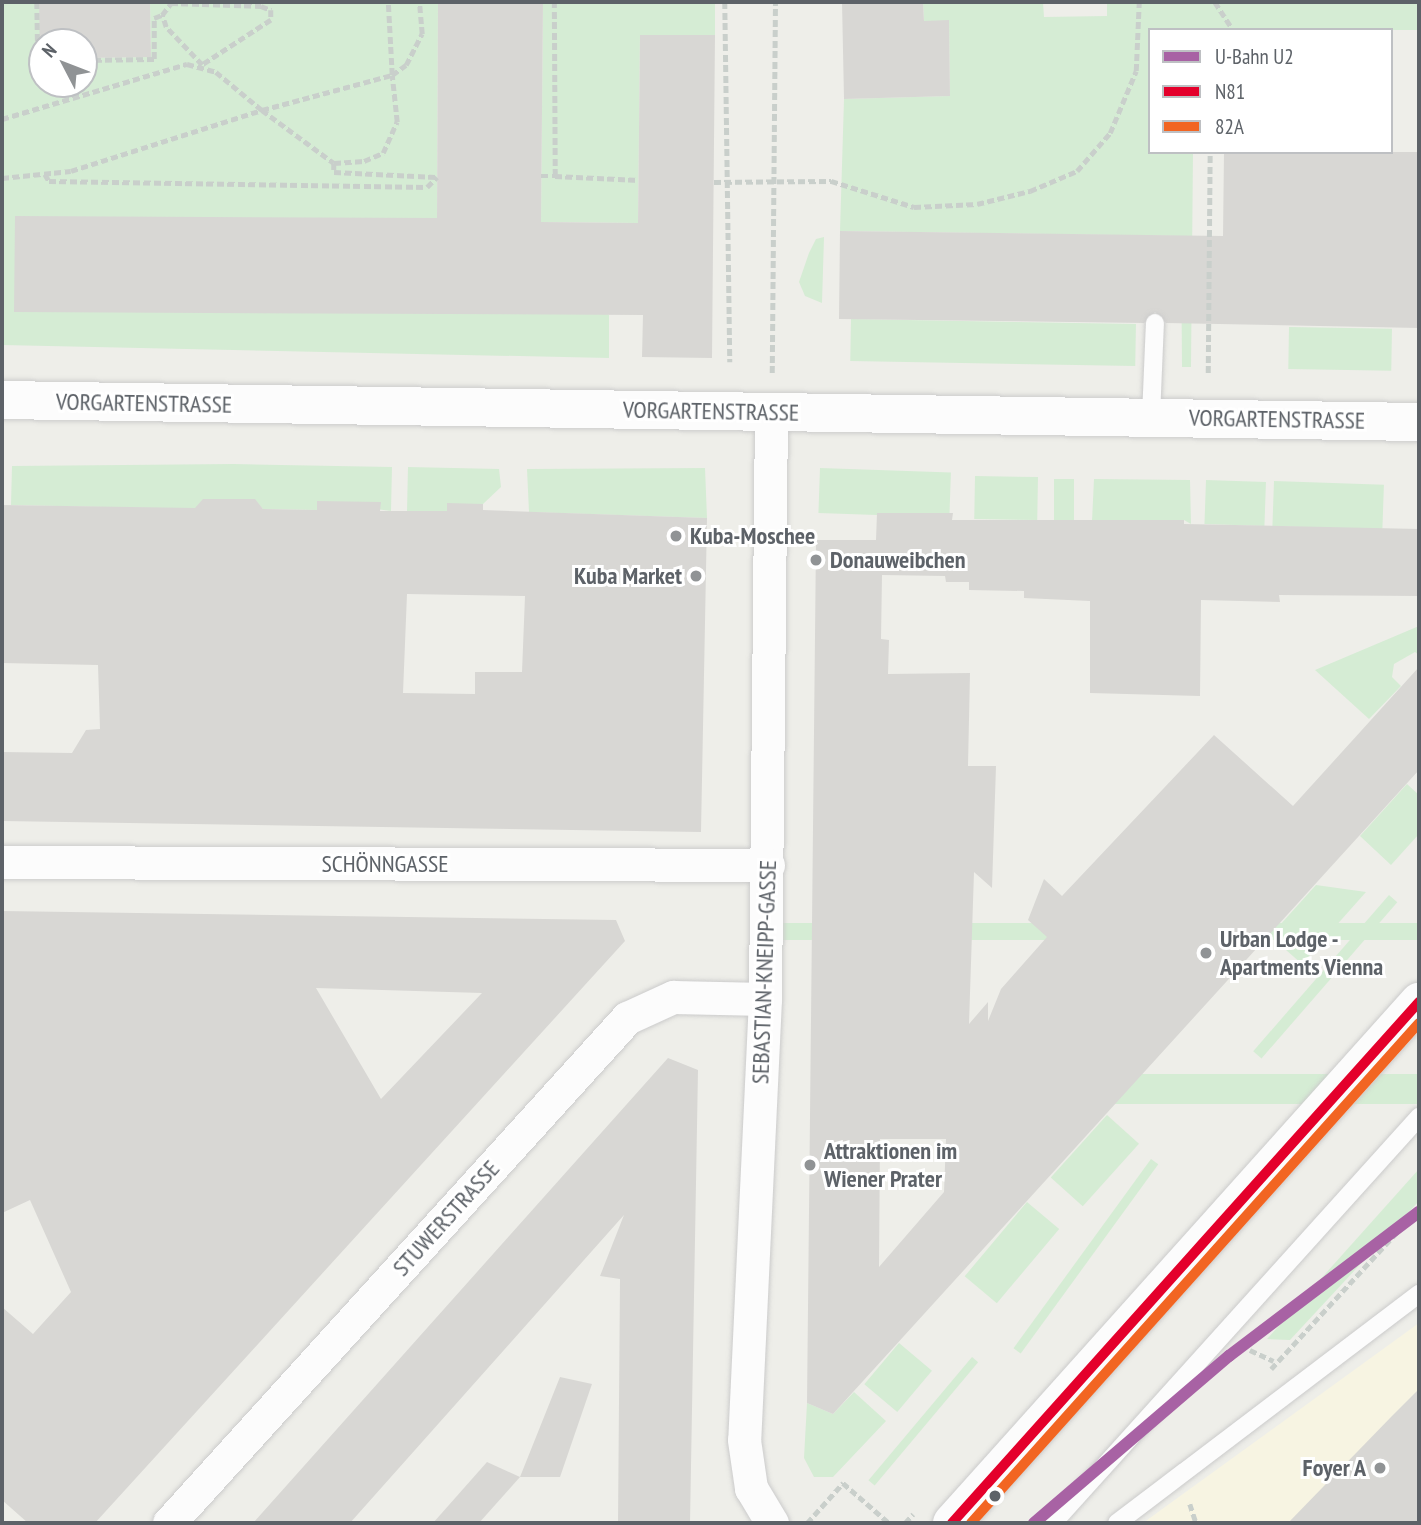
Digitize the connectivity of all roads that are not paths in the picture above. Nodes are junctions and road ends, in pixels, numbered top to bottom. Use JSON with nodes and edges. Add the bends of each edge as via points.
{"nodes":[{"id":1,"x":1155,"y":323,"type":"dead end"},
{"id":2,"x":2,"y":400,"type":"edge"},
{"id":3,"x":771,"y":412,"type":"junction"},
{"id":4,"x":1151,"y":417,"type":"junction"},
{"id":5,"x":1419,"y":422,"type":"edge"},
{"id":6,"x":2,"y":862,"type":"edge"},
{"id":7,"x":768,"y":865,"type":"junction"},
{"id":8,"x":765,"y":999,"type":"junction"},
{"id":9,"x":1419,"y":1002,"type":"edge"},
{"id":10,"x":1419,"y":1117,"type":"edge"},
{"id":11,"x":1419,"y":1294,"type":"edge"},
{"id":12,"x":169,"y":1523,"type":"edge"},
{"id":13,"x":772,"y":1523,"type":"edge"},
{"id":14,"x":952,"y":1523,"type":"edge"},
{"id":15,"x":1053,"y":1523,"type":"edge"},
{"id":16,"x":1117,"y":1523,"type":"edge"}],
"edges":[{"from":1,"to":4,"type":"lane"},
{"from":2,"to":3,"type":"street","name":"VORGARTENSTRASSE"},
{"from":3,"to":4,"type":"street","name":"VORGARTENSTRASSE"},
{"from":3,"to":7,"type":"street","name":"SEBASTIAN-KNEIPP-GASSE"},
{"from":4,"to":5,"type":"street","name":"VORGARTENSTRASSE"},
{"from":6,"to":7,"type":"street","name":"SCHÖNNGASSE"},
{"from":7,"to":8,"type":"street","name":"SEBASTIAN-KNEIPP-GASSE"},
{"from":8,"to":12,"type":"street","name":"STUWERSTRASSE","via":[[673,997],[627,1018]]},
{"from":8,"to":13,"type":"street","name":"SEBASTIAN-KNEIPP-GASSE","via":[[744,1440],[751,1488]]},
{"from":9,"to":14,"type":"street"},
{"from":10,"to":15,"type":"lane"},
{"from":11,"to":16,"type":"lane"}]}
